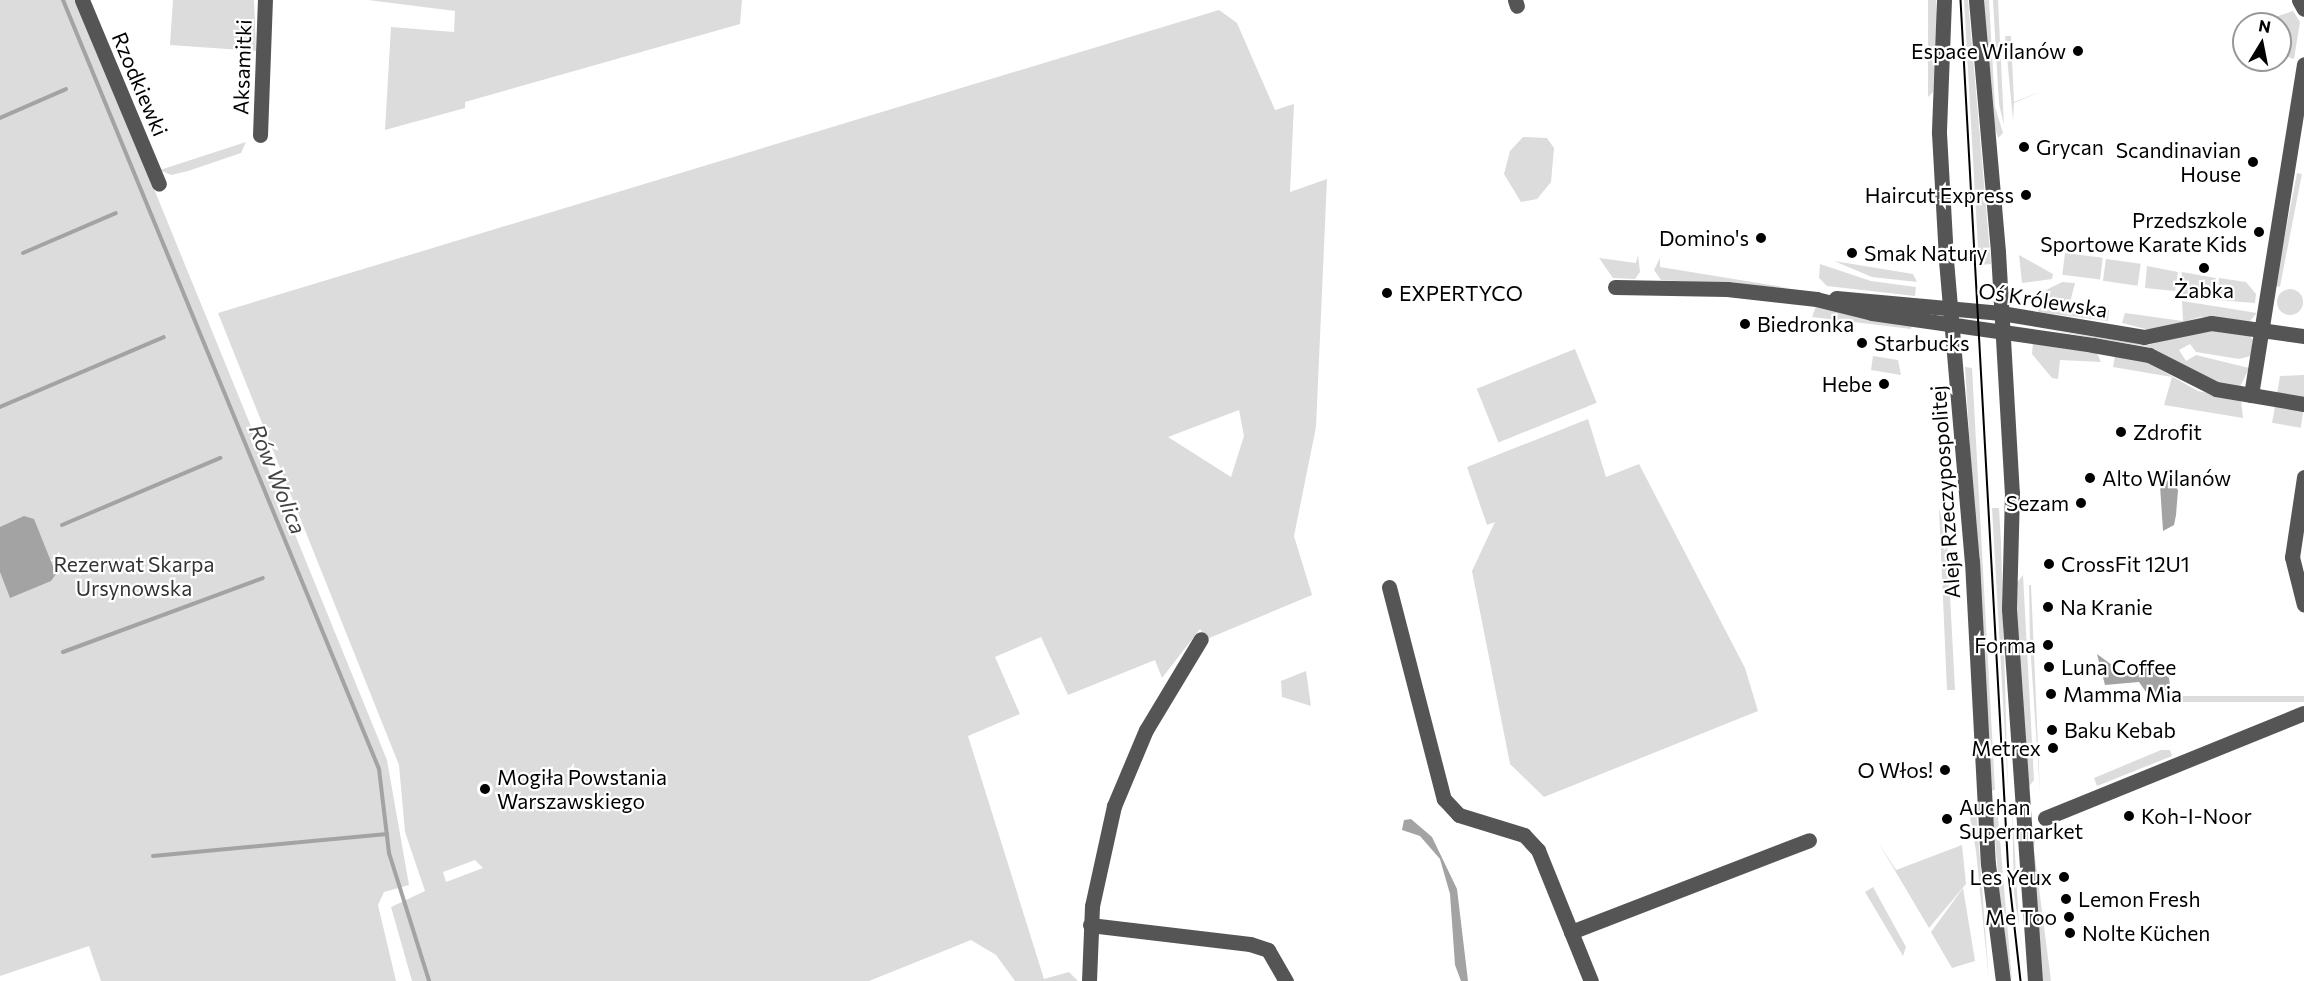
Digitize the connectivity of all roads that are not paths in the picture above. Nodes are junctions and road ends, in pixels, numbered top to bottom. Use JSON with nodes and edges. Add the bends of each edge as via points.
{"nodes":[{"id":1,"x":82,"y":0,"type":"edge"},
{"id":2,"x":265,"y":0,"type":"edge"},
{"id":3,"x":1944,"y":0,"type":"edge"},
{"id":4,"x":1976,"y":0,"type":"edge"},
{"id":5,"x":2299,"y":0,"type":"edge"},
{"id":6,"x":2304,"y":9,"type":"edge"},
{"id":7,"x":2304,"y":64,"type":"edge"},
{"id":8,"x":260,"y":135,"type":"dead end"},
{"id":9,"x":159,"y":184,"type":"dead end"},
{"id":10,"x":1615,"y":287,"type":"dead end"},
{"id":11,"x":1816,"y":299,"type":"junction"},
{"id":12,"x":1950,"y":307,"type":"junction"},
{"id":13,"x":2001,"y":313,"type":"junction"},
{"id":14,"x":1953,"y":322,"type":"junction"},
{"id":15,"x":2002,"y":330,"type":"junction"},
{"id":16,"x":2262,"y":330,"type":"junction"},
{"id":17,"x":2304,"y":336,"type":"edge"},
{"id":18,"x":2251,"y":395,"type":"junction"},
{"id":19,"x":2304,"y":404,"type":"edge"},
{"id":20,"x":2304,"y":477,"type":"edge"},
{"id":21,"x":1389,"y":587,"type":"dead end"},
{"id":22,"x":2304,"y":605,"type":"edge"},
{"id":23,"x":1201,"y":639,"type":"dead end"},
{"id":24,"x":2304,"y":713,"type":"edge"},
{"id":25,"x":2045,"y":818,"type":"dead end"},
{"id":26,"x":1809,"y":840,"type":"dead end"},
{"id":27,"x":1090,"y":924,"type":"junction"},
{"id":28,"x":1571,"y":932,"type":"junction"},
{"id":29,"x":1089,"y":981,"type":"edge"},
{"id":30,"x":1286,"y":981,"type":"edge"},
{"id":31,"x":1591,"y":981,"type":"edge"},
{"id":32,"x":2003,"y":981,"type":"edge"},
{"id":33,"x":2035,"y":981,"type":"edge"}],
"edges":[{"from":1,"to":9,"type":"street","name":"Rzodkiewki"},
{"from":2,"to":8,"type":"street","name":"Aksamitki"},
{"from":3,"to":12,"type":"street","name":"Aleja Rzeczypospolitej","via":[[1939,144]]},
{"from":4,"to":13,"type":"street"},
{"from":5,"to":6,"type":"street"},
{"from":7,"to":16,"type":"street"},
{"from":10,"to":11,"type":"street","name":"Oś Królewska","via":[[1727,289]]},
{"from":11,"to":12,"type":"street","name":"Oś Królewska","via":[[1875,298]]},
{"from":11,"to":14,"type":"street","name":"Oś Królewska"},
{"from":12,"to":13,"type":"street","name":"Oś Królewska"},
{"from":12,"to":14,"type":"street","name":"Aleja Rzeczypospolitej"},
{"from":13,"to":15,"type":"street"},
{"from":13,"to":16,"type":"street","name":"Oś Królewska","via":[[2144,337],[2211,323]]},
{"from":14,"to":15,"type":"street","name":"Oś Królewska"},
{"from":14,"to":32,"type":"street","name":"Aleja Rzeczypospolitej","via":[[1988,864]]},
{"from":15,"to":18,"type":"street","name":"Oś Królewska","via":[[2149,355],[2200,384]]},
{"from":15,"to":33,"type":"street","via":[[2012,506],[2009,609]]},
{"from":16,"to":17,"type":"street","name":"Oś Królewska"},
{"from":16,"to":18,"type":"street"},
{"from":18,"to":19,"type":"street","name":"Oś Królewska"},
{"from":20,"to":22,"type":"street","via":[[2292,557]]},
{"from":21,"to":28,"type":"street","via":[[1444,799],[1459,815],[1524,835],[1538,850]]},
{"from":23,"to":27,"type":"street","via":[[1128,768],[1103,850]]},
{"from":24,"to":25,"type":"street"},
{"from":26,"to":28,"type":"street"},
{"from":27,"to":29,"type":"street"},
{"from":27,"to":30,"type":"street","via":[[1250,944],[1268,950]]},
{"from":28,"to":31,"type":"street"}]}
